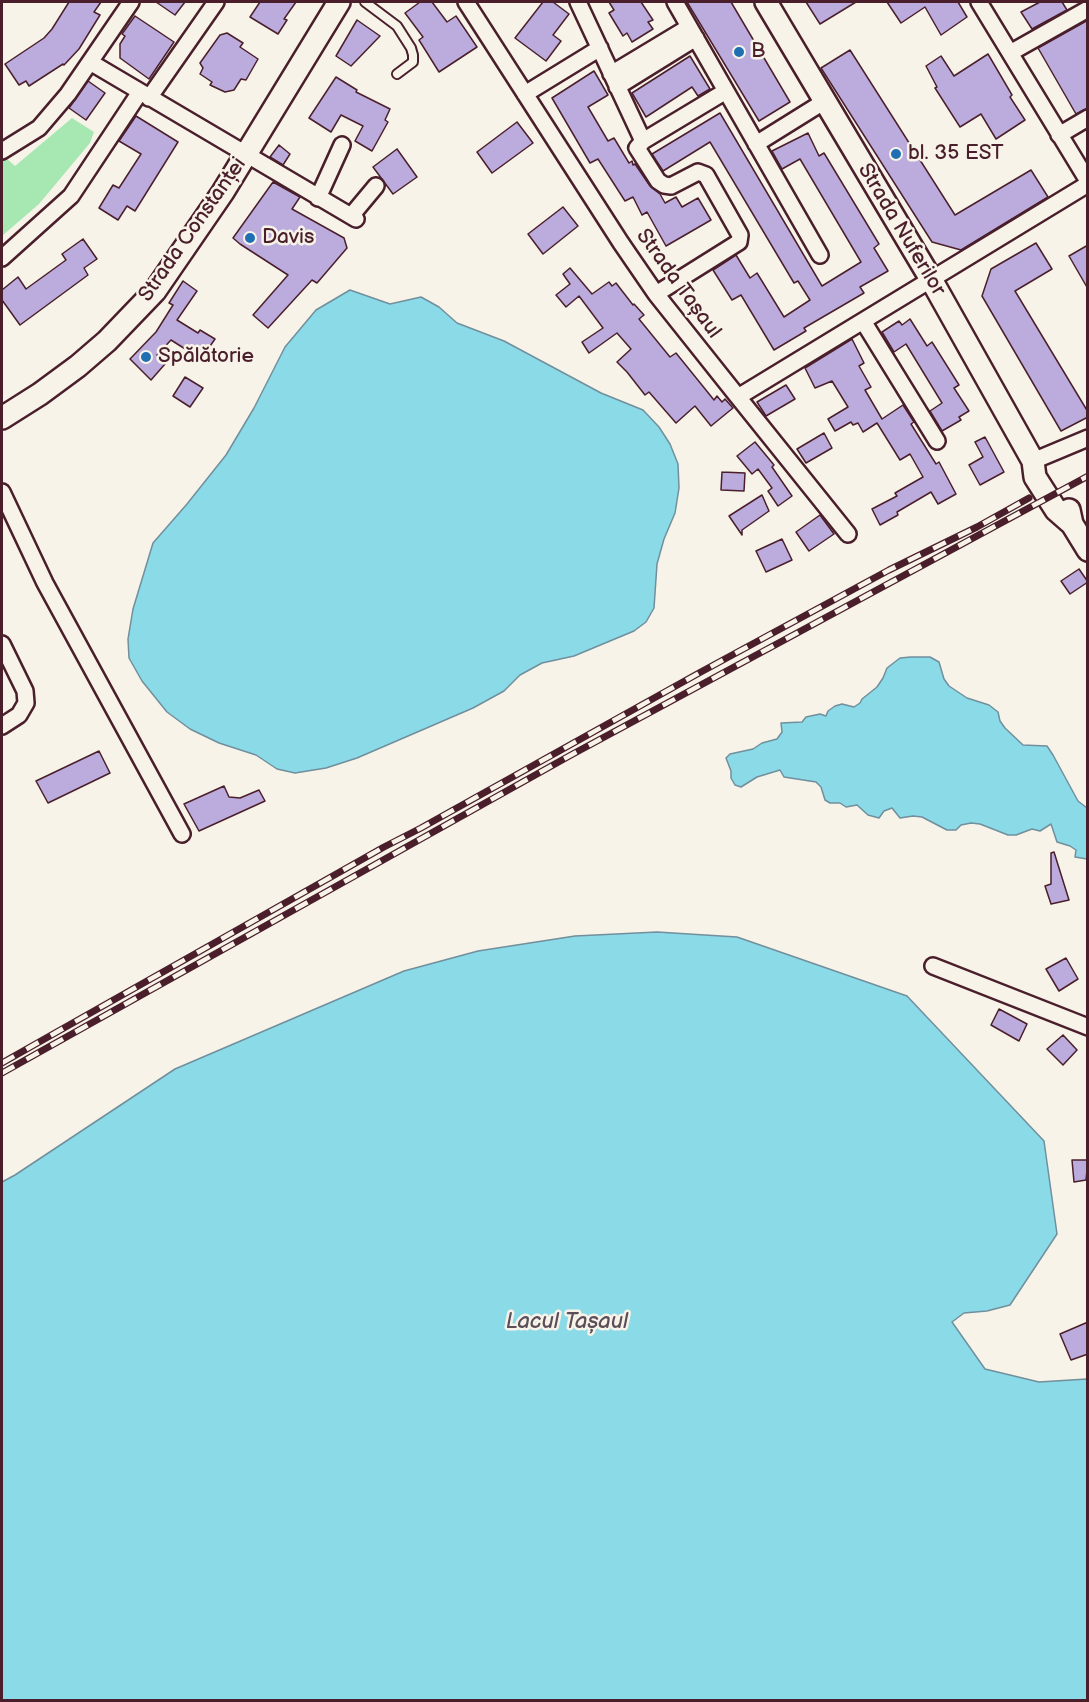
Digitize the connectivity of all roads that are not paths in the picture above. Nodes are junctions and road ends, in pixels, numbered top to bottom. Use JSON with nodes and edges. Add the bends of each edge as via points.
{"nodes":[{"id":1,"x":131,"y":2,"type":"edge"},
{"id":2,"x":216,"y":2,"type":"edge"},
{"id":3,"x":339,"y":2,"type":"edge"},
{"id":4,"x":365,"y":2,"type":"edge"},
{"id":5,"x":466,"y":2,"type":"edge"},
{"id":6,"x":578,"y":2,"type":"edge"},
{"id":7,"x":675,"y":2,"type":"edge"},
{"id":8,"x":766,"y":2,"type":"edge"},
{"id":9,"x":979,"y":2,"type":"edge"},
{"id":10,"x":1088,"y":9,"type":"edge"},
{"id":11,"x":692,"y":33,"type":"junction"},
{"id":12,"x":600,"y":48,"type":"junction"},
{"id":13,"x":1010,"y":53,"type":"junction"},
{"id":14,"x":90,"y":62,"type":"junction"},
{"id":15,"x":397,"y":74,"type":"dead end"},
{"id":16,"x":614,"y":80,"type":"junction"},
{"id":17,"x":726,"y":91,"type":"junction"},
{"id":18,"x":525,"y":94,"type":"junction"},
{"id":19,"x":144,"y":95,"type":"junction"},
{"id":20,"x":825,"y":101,"type":"junction"},
{"id":21,"x":1088,"y":118,"type":"edge"},
{"id":22,"x":1059,"y":135,"type":"junction"},
{"id":23,"x":643,"y":141,"type":"junction"},
{"id":24,"x":756,"y":144,"type":"junction"},
{"id":25,"x":342,"y":145,"type":"dead end"},
{"id":26,"x":2,"y":151,"type":"edge"},
{"id":27,"x":246,"y":155,"type":"junction"},
{"id":28,"x":1088,"y":182,"type":"edge"},
{"id":29,"x":376,"y":186,"type":"dead end"},
{"id":30,"x":318,"y":198,"type":"junction"},
{"id":31,"x":820,"y":255,"type":"dead end"},
{"id":32,"x":2,"y":258,"type":"edge"},
{"id":33,"x":932,"y":281,"type":"junction"},
{"id":34,"x":656,"y":294,"type":"junction"},
{"id":35,"x":863,"y":321,"type":"junction"},
{"id":36,"x":738,"y":397,"type":"junction"},
{"id":37,"x":2,"y":418,"type":"edge"},
{"id":38,"x":1088,"y":438,"type":"edge"},
{"id":39,"x":937,"y":441,"type":"dead end"},
{"id":40,"x":1033,"y":461,"type":"junction"},
{"id":41,"x":2,"y":498,"type":"edge"},
{"id":42,"x":848,"y":534,"type":"dead end"},
{"id":43,"x":1088,"y":550,"type":"edge"},
{"id":44,"x":2,"y":644,"type":"edge"},
{"id":45,"x":2,"y":726,"type":"edge"},
{"id":46,"x":182,"y":834,"type":"dead end"},
{"id":47,"x":933,"y":966,"type":"dead end"},
{"id":48,"x":1088,"y":1027,"type":"edge"}],
"edges":[{"from":1,"to":14,"type":"street"},
{"from":2,"to":19,"type":"street"},
{"from":3,"to":27,"type":"street","name":"Strada Constanței"},
{"from":4,"to":15,"type":"lane","via":[[397,26],[411,48],[412,62]]},
{"from":5,"to":18,"type":"street","name":"Strada Tașaul"},
{"from":6,"to":12,"type":"street"},
{"from":7,"to":11,"type":"street"},
{"from":8,"to":20,"type":"street","name":"Strada Nuferilor"},
{"from":9,"to":13,"type":"street"},
{"from":10,"to":13,"type":"street"},
{"from":11,"to":16,"type":"street"},
{"from":11,"to":17,"type":"street"},
{"from":12,"to":16,"type":"street"},
{"from":12,"to":18,"type":"street"},
{"from":13,"to":22,"type":"street"},
{"from":14,"to":19,"type":"street"},
{"from":14,"to":26,"type":"street","via":[[39,128]]},
{"from":16,"to":23,"type":"street"},
{"from":17,"to":23,"type":"street"},
{"from":17,"to":24,"type":"street"},
{"from":18,"to":34,"type":"street","name":"Strada Tașaul"},
{"from":19,"to":27,"type":"street"},
{"from":19,"to":32,"type":"street","via":[[71,196]]},
{"from":20,"to":24,"type":"street"},
{"from":20,"to":33,"type":"street","name":"Strada Nuferilor"},
{"from":21,"to":22,"type":"street"},
{"from":22,"to":28,"type":"street"},
{"from":23,"to":34,"type":"street","via":[[637,148],[664,185],[671,186],[698,172],[706,175],[740,235],[739,242]]},
{"from":24,"to":31,"type":"street"},
{"from":25,"to":30,"type":"street"},
{"from":27,"to":30,"type":"street"},
{"from":27,"to":37,"type":"street","name":"Strada Constanței","via":[[176,263],[133,315],[78,366]]},
{"from":28,"to":33,"type":"street"},
{"from":29,"to":30,"type":"street","via":[[354,218]]},
{"from":33,"to":35,"type":"street"},
{"from":33,"to":40,"type":"street","name":"Strada Nuferilor"},
{"from":34,"to":36,"type":"street","name":"Strada Tașaul"},
{"from":35,"to":36,"type":"street"},
{"from":35,"to":39,"type":"street"},
{"from":36,"to":42,"type":"street","name":"Strada Tașaul"},
{"from":38,"to":40,"type":"street"},
{"from":40,"to":43,"type":"street","name":"Strada Nuferilor","via":[[1047,471]]},
{"from":41,"to":46,"type":"street"},
{"from":44,"to":45,"type":"street","via":[[25,691],[26,703],[19,715]]},
{"from":47,"to":48,"type":"street"}]}
